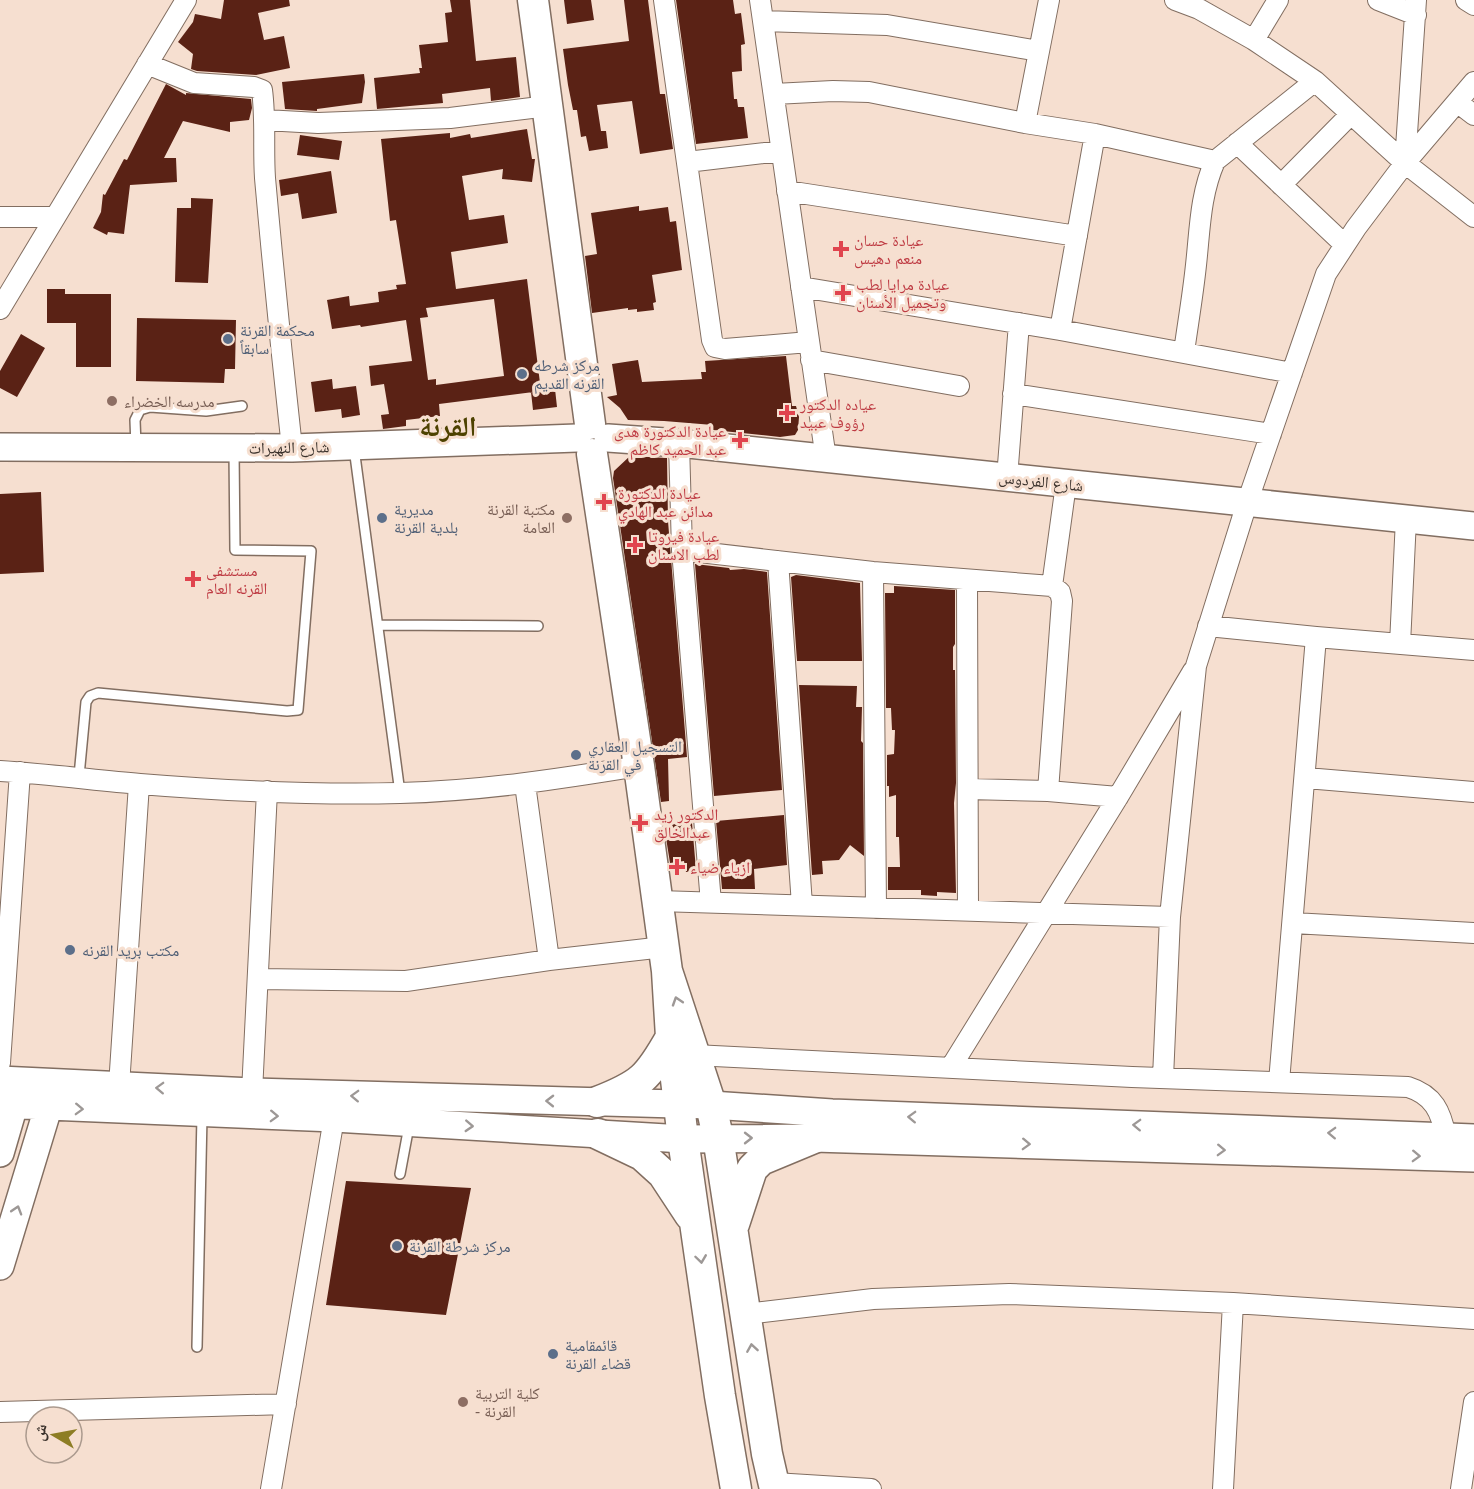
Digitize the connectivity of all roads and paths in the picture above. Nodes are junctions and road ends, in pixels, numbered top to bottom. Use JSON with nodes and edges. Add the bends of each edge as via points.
{"nodes":[{"id":1,"x":186,"y":0,"type":"edge"},
{"id":2,"x":533,"y":0,"type":"edge"},
{"id":3,"x":664,"y":0,"type":"edge"},
{"id":4,"x":760,"y":0,"type":"edge"},
{"id":5,"x":1049,"y":0,"type":"edge"},
{"id":6,"x":1176,"y":0,"type":"edge"},
{"id":7,"x":1278,"y":0,"type":"edge"},
{"id":8,"x":1378,"y":0,"type":"edge"},
{"id":9,"x":1466,"y":0,"type":"edge"},
{"id":10,"x":1474,"y":5,"type":"edge"},
{"id":11,"x":1416,"y":8,"type":"edge"},
{"id":12,"x":763,"y":21,"type":"junction"},
{"id":13,"x":1254,"y":40,"type":"junction"},
{"id":14,"x":1039,"y":51,"type":"junction"},
{"id":15,"x":147,"y":64,"type":"junction"},
{"id":16,"x":1315,"y":81,"type":"junction"},
{"id":17,"x":1474,"y":82,"type":"edge"},
{"id":18,"x":774,"y":94,"type":"junction"},
{"id":19,"x":1457,"y":102,"type":"junction"},
{"id":20,"x":548,"y":105,"type":"junction"},
{"id":21,"x":1351,"y":114,"type":"junction"},
{"id":22,"x":1474,"y":115,"type":"edge"},
{"id":23,"x":265,"y":120,"type":"junction"},
{"id":24,"x":1025,"y":123,"type":"junction"},
{"id":25,"x":1095,"y":134,"type":"junction"},
{"id":26,"x":1238,"y":143,"type":"junction"},
{"id":27,"x":781,"y":151,"type":"junction"},
{"id":28,"x":1215,"y":161,"type":"junction"},
{"id":29,"x":687,"y":162,"type":"junction"},
{"id":30,"x":1405,"y":163,"type":"junction"},
{"id":31,"x":1281,"y":185,"type":"junction"},
{"id":32,"x":788,"y":191,"type":"junction"},
{"id":33,"x":0,"y":217,"type":"edge"},
{"id":34,"x":55,"y":217,"type":"junction"},
{"id":35,"x":1474,"y":218,"type":"edge"},
{"id":36,"x":1077,"y":236,"type":"junction"},
{"id":37,"x":1345,"y":245,"type":"junction"},
{"id":38,"x":801,"y":287,"type":"junction"},
{"id":39,"x":0,"y":309,"type":"edge"},
{"id":40,"x":1018,"y":323,"type":"junction"},
{"id":41,"x":1060,"y":330,"type":"junction"},
{"id":42,"x":810,"y":351,"type":"junction"},
{"id":43,"x":1184,"y":352,"type":"junction"},
{"id":44,"x":1292,"y":373,"type":"junction"},
{"id":45,"x":959,"y":386,"type":"dead end"},
{"id":46,"x":1013,"y":394,"type":"junction"},
{"id":47,"x":242,"y":406,"type":"dead end"},
{"id":48,"x":1271,"y":434,"type":"junction"},
{"id":49,"x":592,"y":438,"type":"junction"},
{"id":50,"x":679,"y":443,"type":"junction"},
{"id":51,"x":354,"y":446,"type":"junction"},
{"id":52,"x":0,"y":447,"type":"edge"},
{"id":53,"x":136,"y":448,"type":"junction"},
{"id":54,"x":234,"y":448,"type":"junction"},
{"id":55,"x":292,"y":448,"type":"junction"},
{"id":56,"x":826,"y":459,"type":"junction"},
{"id":57,"x":1007,"y":478,"type":"junction"},
{"id":58,"x":1066,"y":484,"type":"junction"},
{"id":59,"x":1247,"y":503,"type":"junction"},
{"id":60,"x":1406,"y":519,"type":"junction"},
{"id":61,"x":1474,"y":526,"type":"edge"},
{"id":62,"x":682,"y":550,"type":"junction"},
{"id":63,"x":778,"y":561,"type":"junction"},
{"id":64,"x":873,"y":572,"type":"junction"},
{"id":65,"x":967,"y":580,"type":"junction"},
{"id":66,"x":1052,"y":586,"type":"junction"},
{"id":67,"x":378,"y":625,"type":"junction"},
{"id":68,"x":538,"y":626,"type":"dead end"},
{"id":69,"x":1208,"y":626,"type":"junction"},
{"id":70,"x":1316,"y":637,"type":"junction"},
{"id":71,"x":1400,"y":644,"type":"junction"},
{"id":72,"x":1474,"y":650,"type":"edge"},
{"id":73,"x":1196,"y":666,"type":"junction"},
{"id":74,"x":639,"y":766,"type":"junction"},
{"id":75,"x":0,"y":771,"type":"edge"},
{"id":76,"x":20,"y":772,"type":"junction"},
{"id":77,"x":79,"y":776,"type":"junction"},
{"id":78,"x":1306,"y":778,"type":"junction"},
{"id":79,"x":139,"y":784,"type":"junction"},
{"id":80,"x":525,"y":784,"type":"junction"},
{"id":81,"x":968,"y":789,"type":"junction"},
{"id":82,"x":267,"y":791,"type":"junction"},
{"id":83,"x":1048,"y":791,"type":"junction"},
{"id":84,"x":1474,"y":792,"type":"edge"},
{"id":85,"x":400,"y":793,"type":"junction"},
{"id":86,"x":1118,"y":797,"type":"junction"},
{"id":87,"x":658,"y":901,"type":"junction"},
{"id":88,"x":711,"y":903,"type":"junction"},
{"id":89,"x":802,"y":905,"type":"junction"},
{"id":90,"x":876,"y":908,"type":"junction"},
{"id":91,"x":968,"y":910,"type":"junction"},
{"id":92,"x":1047,"y":913,"type":"junction"},
{"id":93,"x":1170,"y":917,"type":"junction"},
{"id":94,"x":1293,"y":923,"type":"junction"},
{"id":95,"x":1474,"y":933,"type":"edge"},
{"id":96,"x":665,"y":959,"type":"junction"},
{"id":97,"x":549,"y":960,"type":"junction"},
{"id":98,"x":259,"y":979,"type":"junction"},
{"id":99,"x":683,"y":1046,"type":"junction"},
{"id":100,"x":0,"y":1063,"type":"edge"},
{"id":101,"x":951,"y":1067,"type":"junction"},
{"id":102,"x":1162,"y":1078,"type":"junction"},
{"id":103,"x":0,"y":1080,"type":"edge"},
{"id":104,"x":1279,"y":1082,"type":"junction"},
{"id":105,"x":119,"y":1086,"type":"junction"},
{"id":106,"x":252,"y":1092,"type":"junction"},
{"id":107,"x":597,"y":1101,"type":"junction"},
{"id":108,"x":7,"y":1105,"type":"edge"},
{"id":109,"x":680,"y":1105,"type":"junction"},
{"id":110,"x":711,"y":1106,"type":"junction"},
{"id":111,"x":48,"y":1108,"type":"junction"},
{"id":112,"x":202,"y":1114,"type":"junction"},
{"id":113,"x":334,"y":1119,"type":"junction"},
{"id":114,"x":410,"y":1123,"type":"junction"},
{"id":115,"x":598,"y":1134,"type":"junction"},
{"id":116,"x":718,"y":1137,"type":"junction"},
{"id":117,"x":1446,"y":1137,"type":"junction"},
{"id":118,"x":814,"y":1138,"type":"junction"},
{"id":119,"x":1474,"y":1138,"type":"edge"},
{"id":120,"x":683,"y":1139,"type":"junction"},
{"id":121,"x":0,"y":1153,"type":"edge"},
{"id":122,"x":1474,"y":1158,"type":"edge"},
{"id":123,"x":400,"y":1174,"type":"dead end"},
{"id":124,"x":696,"y":1224,"type":"junction"},
{"id":125,"x":732,"y":1230,"type":"junction"},
{"id":126,"x":0,"y":1266,"type":"edge"},
{"id":127,"x":1233,"y":1303,"type":"junction"},
{"id":128,"x":746,"y":1314,"type":"junction"},
{"id":129,"x":1474,"y":1319,"type":"edge"},
{"id":130,"x":197,"y":1347,"type":"dead end"},
{"id":131,"x":758,"y":1387,"type":"junction"},
{"id":132,"x":720,"y":1396,"type":"junction"},
{"id":133,"x":1474,"y":1402,"type":"edge"},
{"id":134,"x":286,"y":1404,"type":"junction"},
{"id":135,"x":0,"y":1412,"type":"edge"},
{"id":136,"x":767,"y":1454,"type":"junction"},
{"id":137,"x":734,"y":1475,"type":"edge"},
{"id":138,"x":774,"y":1486,"type":"edge"},
{"id":139,"x":271,"y":1489,"type":"edge"},
{"id":140,"x":870,"y":1489,"type":"edge"},
{"id":141,"x":1223,"y":1489,"type":"edge"},
{"id":142,"x":1461,"y":1489,"type":"edge"}],
"edges":[{"from":1,"to":15,"type":"street"},
{"from":2,"to":20,"type":"main road"},
{"from":3,"to":29,"type":"street"},
{"from":4,"to":12,"type":"street"},
{"from":5,"to":14,"type":"street"},
{"from":6,"to":13,"type":"street"},
{"from":7,"to":13,"type":"street"},
{"from":8,"to":11,"type":"street"},
{"from":9,"to":10,"type":"street"},
{"from":11,"to":30,"type":"street"},
{"from":12,"to":14,"type":"street","via":[[887,25]]},
{"from":12,"to":18,"type":"street"},
{"from":13,"to":16,"type":"street"},
{"from":14,"to":24,"type":"street"},
{"from":15,"to":23,"type":"street","via":[[194,84],[262,90]]},
{"from":15,"to":34,"type":"street"},
{"from":16,"to":21,"type":"street"},
{"from":16,"to":26,"type":"street"},
{"from":17,"to":19,"type":"street"},
{"from":18,"to":24,"type":"street","via":[[869,92]]},
{"from":18,"to":27,"type":"street"},
{"from":19,"to":22,"type":"street"},
{"from":19,"to":30,"type":"street"},
{"from":20,"to":23,"type":"street","via":[[450,118],[318,123]]},
{"from":20,"to":49,"type":"main road"},
{"from":21,"to":30,"type":"street"},
{"from":21,"to":31,"type":"street"},
{"from":23,"to":55,"type":"street","via":[[274,289]]},
{"from":24,"to":25,"type":"street"},
{"from":25,"to":28,"type":"street"},
{"from":25,"to":36,"type":"street"},
{"from":26,"to":28,"type":"street"},
{"from":26,"to":31,"type":"street"},
{"from":27,"to":29,"type":"street"},
{"from":27,"to":32,"type":"street"},
{"from":28,"to":43,"type":"street","via":[[1206,180]]},
{"from":29,"to":42,"type":"street","via":[[715,347]]},
{"from":30,"to":35,"type":"street"},
{"from":30,"to":37,"type":"street"},
{"from":31,"to":37,"type":"street"},
{"from":32,"to":36,"type":"street"},
{"from":32,"to":38,"type":"street"},
{"from":33,"to":34,"type":"street"},
{"from":34,"to":39,"type":"street"},
{"from":36,"to":41,"type":"street"},
{"from":37,"to":44,"type":"street","via":[[1326,274]]},
{"from":38,"to":40,"type":"street"},
{"from":38,"to":42,"type":"street"},
{"from":40,"to":41,"type":"street"},
{"from":40,"to":46,"type":"street"},
{"from":41,"to":43,"type":"street"},
{"from":42,"to":45,"type":"street"},
{"from":42,"to":56,"type":"street"},
{"from":43,"to":44,"type":"street"},
{"from":44,"to":48,"type":"street"},
{"from":46,"to":48,"type":"street"},
{"from":46,"to":57,"type":"street"},
{"from":47,"to":53,"type":"lane","via":[[206,411],[150,407],[140,410],[135,420]]},
{"from":48,"to":59,"type":"street"},
{"from":49,"to":50,"type":"main road","name":"شارع الفردوس"},
{"from":49,"to":51,"type":"main road","name":"شارع النهيرات"},
{"from":49,"to":74,"type":"main road"},
{"from":50,"to":56,"type":"main road","name":"شارع الفردوس"},
{"from":50,"to":62,"type":"street"},
{"from":51,"to":55,"type":"main road","name":"شارع النهيرات"},
{"from":51,"to":67,"type":"lane"},
{"from":52,"to":53,"type":"main road","name":"شارع النهيرات"},
{"from":53,"to":54,"type":"main road","name":"شارع النهيرات"},
{"from":54,"to":55,"type":"main road","name":"شارع النهيرات"},
{"from":54,"to":77,"type":"lane","via":[[235,550],[311,551],[298,710],[98,693],[86,702]]},
{"from":56,"to":57,"type":"main road","name":"شارع الفردوس"},
{"from":57,"to":58,"type":"main road","name":"شارع الفردوس"},
{"from":58,"to":59,"type":"main road","name":"شارع الفردوس"},
{"from":58,"to":66,"type":"street"},
{"from":59,"to":60,"type":"main road","name":"شارع الفردوس"},
{"from":59,"to":69,"type":"street"},
{"from":60,"to":61,"type":"main road","name":"شارع الفردوس"},
{"from":60,"to":71,"type":"street"},
{"from":62,"to":63,"type":"street"},
{"from":62,"to":88,"type":"street"},
{"from":63,"to":64,"type":"street"},
{"from":63,"to":89,"type":"street"},
{"from":64,"to":65,"type":"street"},
{"from":64,"to":90,"type":"street"},
{"from":65,"to":66,"type":"street"},
{"from":65,"to":81,"type":"street"},
{"from":66,"to":83,"type":"street","via":[[1060,592],[1062,601]]},
{"from":67,"to":68,"type":"lane"},
{"from":67,"to":85,"type":"lane"},
{"from":69,"to":70,"type":"street"},
{"from":69,"to":73,"type":"street"},
{"from":70,"to":71,"type":"street"},
{"from":70,"to":78,"type":"street"},
{"from":71,"to":72,"type":"street"},
{"from":73,"to":86,"type":"street"},
{"from":73,"to":93,"type":"street"},
{"from":74,"to":80,"type":"street"},
{"from":74,"to":87,"type":"main road"},
{"from":75,"to":76,"type":"street"},
{"from":76,"to":77,"type":"street"},
{"from":76,"to":100,"type":"street"},
{"from":77,"to":79,"type":"street"},
{"from":78,"to":84,"type":"street"},
{"from":78,"to":94,"type":"street"},
{"from":79,"to":82,"type":"street"},
{"from":79,"to":105,"type":"street"},
{"from":80,"to":85,"type":"street"},
{"from":80,"to":97,"type":"street"},
{"from":81,"to":83,"type":"street"},
{"from":81,"to":91,"type":"street"},
{"from":82,"to":85,"type":"street"},
{"from":82,"to":98,"type":"street"},
{"from":83,"to":86,"type":"street"},
{"from":86,"to":92,"type":"street"},
{"from":87,"to":88,"type":"street"},
{"from":87,"to":96,"type":"main road"},
{"from":88,"to":89,"type":"street"},
{"from":89,"to":90,"type":"street"},
{"from":90,"to":91,"type":"street"},
{"from":91,"to":92,"type":"street"},
{"from":92,"to":93,"type":"street"},
{"from":92,"to":101,"type":"street"},
{"from":93,"to":102,"type":"street"},
{"from":94,"to":95,"type":"street"},
{"from":94,"to":104,"type":"street"},
{"from":96,"to":97,"type":"street"},
{"from":96,"to":99,"type":"main road"},
{"from":97,"to":98,"type":"street","via":[[406,981]]},
{"from":98,"to":106,"type":"street"},
{"from":99,"to":101,"type":"street"},
{"from":99,"to":107,"type":"main road","via":[[638,1083]]},
{"from":99,"to":109,"type":"main road"},
{"from":99,"to":110,"type":"main road"},
{"from":101,"to":102,"type":"street"},
{"from":102,"to":104,"type":"street"},
{"from":103,"to":105,"type":"main road"},
{"from":104,"to":117,"type":"street","via":[[1417,1089],[1438,1107]]},
{"from":106,"to":105,"type":"main road","one_way":true},
{"from":107,"to":106,"type":"main road","one_way":true},
{"from":107,"to":109,"type":"main road"},
{"from":108,"to":111,"type":"main road"},
{"from":108,"to":121,"type":"main road"},
{"from":109,"to":110,"type":"main road"},
{"from":109,"to":120,"type":"main road"},
{"from":110,"to":116,"type":"main road"},
{"from":117,"to":110,"type":"main road","one_way":true},
{"from":111,"to":112,"type":"main road","one_way":true},
{"from":126,"to":111,"type":"main road","one_way":true},
{"from":112,"to":113,"type":"main road","one_way":true},
{"from":112,"to":130,"type":"lane"},
{"from":113,"to":114,"type":"main road"},
{"from":113,"to":134,"type":"street"},
{"from":114,"to":115,"type":"main road","one_way":true},
{"from":114,"to":123,"type":"lane"},
{"from":115,"to":120,"type":"main road"},
{"from":115,"to":124,"type":"main road","via":[[642,1155],[663,1174]]},
{"from":116,"to":118,"type":"main road","one_way":true},
{"from":116,"to":120,"type":"main road"},
{"from":116,"to":125,"type":"main road"},
{"from":117,"to":119,"type":"main road"},
{"from":118,"to":122,"type":"main road","one_way":true},
{"from":118,"to":125,"type":"main road","via":[[760,1160],[752,1169]]},
{"from":120,"to":124,"type":"main road"},
{"from":124,"to":132,"type":"main road","one_way":true},
{"from":125,"to":128,"type":"main road"},
{"from":127,"to":128,"type":"street","via":[[1009,1294],[873,1299]]},
{"from":127,"to":129,"type":"street"},
{"from":127,"to":141,"type":"street"},
{"from":131,"to":128,"type":"main road","one_way":true},
{"from":131,"to":132,"type":"main road"},
{"from":131,"to":136,"type":"main road"},
{"from":132,"to":137,"type":"main road"},
{"from":133,"to":142,"type":"street"},
{"from":134,"to":135,"type":"street"},
{"from":134,"to":139,"type":"street"},
{"from":136,"to":137,"type":"main road"},
{"from":136,"to":138,"type":"main road"},
{"from":138,"to":140,"type":"street"}]}
